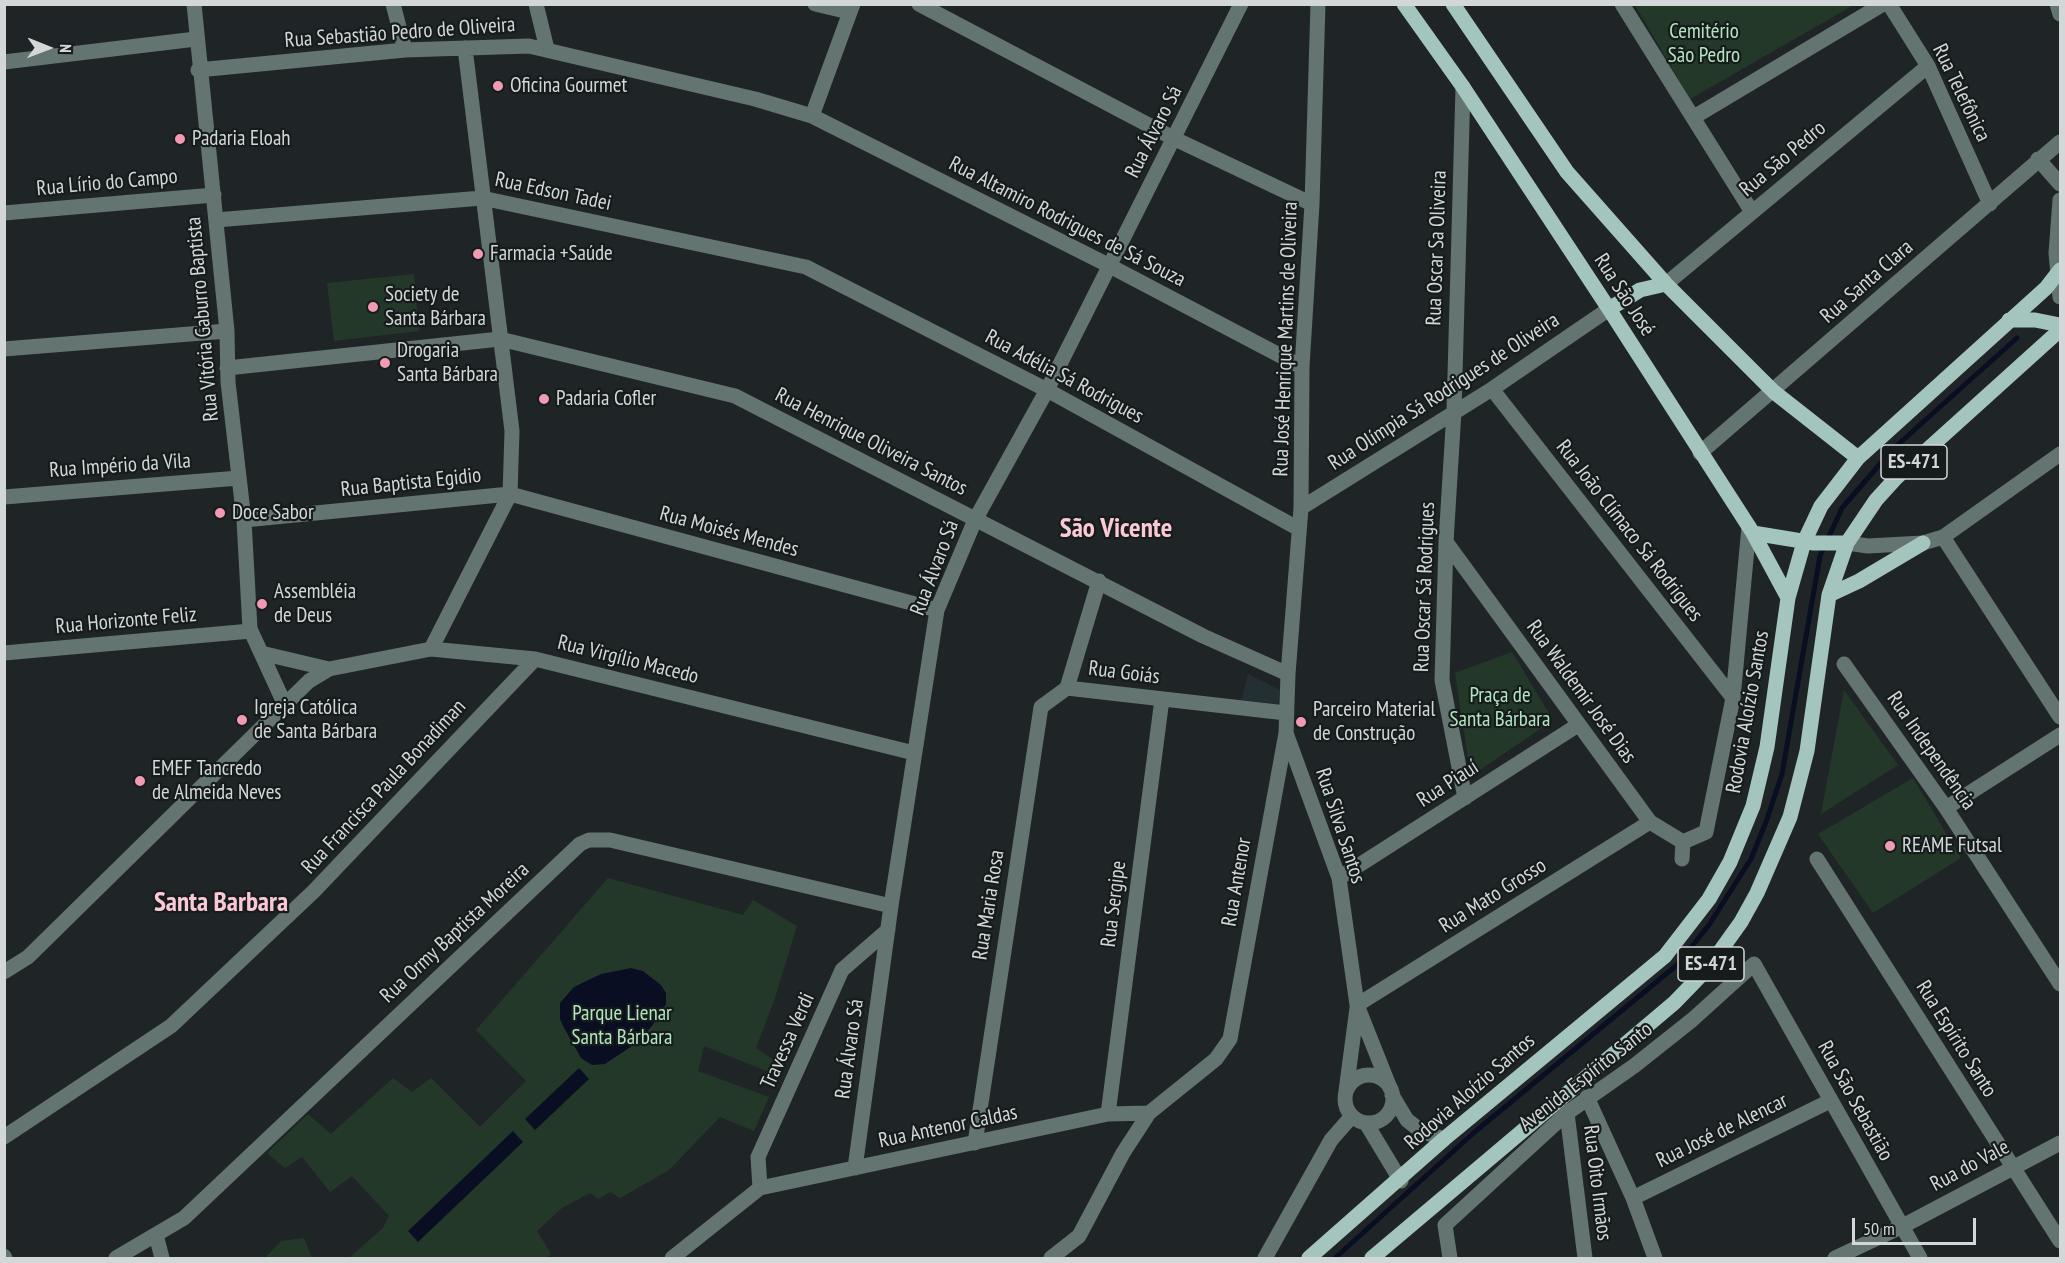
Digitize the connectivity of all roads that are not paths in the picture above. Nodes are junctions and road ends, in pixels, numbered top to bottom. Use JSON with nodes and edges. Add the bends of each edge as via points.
{"nodes":[{"id":1,"x":194,"y":4,"type":"edge"},
{"id":2,"x":393,"y":4,"type":"edge"},
{"id":3,"x":536,"y":4,"type":"edge"},
{"id":4,"x":815,"y":4,"type":"edge"},
{"id":5,"x":919,"y":4,"type":"edge"},
{"id":6,"x":1318,"y":4,"type":"edge"},
{"id":7,"x":1404,"y":4,"type":"edge"},
{"id":8,"x":1453,"y":4,"type":"edge"},
{"id":9,"x":1622,"y":4,"type":"edge"},
{"id":10,"x":1883,"y":4,"type":"edge"},
{"id":11,"x":1889,"y":4,"type":"edge"},
{"id":12,"x":2057,"y":4,"type":"edge"},
{"id":13,"x":1237,"y":6,"type":"edge"},
{"id":14,"x":851,"y":8,"type":"edge"},
{"id":15,"x":2061,"y":14,"type":"edge"},
{"id":16,"x":196,"y":39,"type":"junction"},
{"id":17,"x":465,"y":48,"type":"junction"},
{"id":18,"x":548,"y":49,"type":"junction"},
{"id":19,"x":405,"y":50,"type":"junction"},
{"id":20,"x":4,"y":62,"type":"edge"},
{"id":21,"x":1928,"y":66,"type":"junction"},
{"id":22,"x":198,"y":70,"type":"junction"},
{"id":23,"x":1463,"y":87,"type":"junction"},
{"id":24,"x":812,"y":116,"type":"junction"},
{"id":25,"x":1694,"y":117,"type":"junction"},
{"id":26,"x":1175,"y":139,"type":"junction"},
{"id":27,"x":2061,"y":142,"type":"edge"},
{"id":28,"x":2038,"y":159,"type":"junction"},
{"id":29,"x":2061,"y":184,"type":"edge"},
{"id":30,"x":214,"y":195,"type":"junction"},
{"id":31,"x":482,"y":198,"type":"junction"},
{"id":32,"x":2061,"y":200,"type":"edge"},
{"id":33,"x":1312,"y":204,"type":"junction"},
{"id":34,"x":1990,"y":204,"type":"junction"},
{"id":35,"x":1752,"y":212,"type":"junction"},
{"id":36,"x":4,"y":213,"type":"edge"},
{"id":37,"x":216,"y":220,"type":"junction"},
{"id":38,"x":1108,"y":265,"type":"junction"},
{"id":39,"x":807,"y":267,"type":"joint"},
{"id":40,"x":2059,"y":272,"type":"edge"},
{"id":41,"x":1666,"y":284,"type":"junction"},
{"id":42,"x":2061,"y":297,"type":"edge"},
{"id":43,"x":1609,"y":309,"type":"junction"},
{"id":44,"x":2009,"y":320,"type":"junction"},
{"id":45,"x":2061,"y":327,"type":"edge"},
{"id":46,"x":227,"y":331,"type":"junction"},
{"id":47,"x":500,"y":339,"type":"junction"},
{"id":48,"x":4,"y":349,"type":"edge"},
{"id":49,"x":1302,"y":367,"type":"junction"},
{"id":50,"x":227,"y":368,"type":"junction"},
{"id":51,"x":1492,"y":389,"type":"junction"},
{"id":52,"x":1047,"y":390,"type":"junction"},
{"id":53,"x":1774,"y":392,"type":"junction"},
{"id":54,"x":1454,"y":411,"type":"junction"},
{"id":55,"x":1700,"y":453,"type":"junction"},
{"id":56,"x":2061,"y":454,"type":"edge"},
{"id":57,"x":1858,"y":458,"type":"junction"},
{"id":58,"x":239,"y":478,"type":"junction"},
{"id":59,"x":510,"y":494,"type":"junction"},
{"id":60,"x":4,"y":496,"type":"edge"},
{"id":61,"x":1301,"y":508,"type":"junction"},
{"id":62,"x":244,"y":520,"type":"junction"},
{"id":63,"x":975,"y":520,"type":"junction"},
{"id":64,"x":1299,"y":529,"type":"junction"},
{"id":65,"x":1751,"y":530,"type":"junction"},
{"id":66,"x":1944,"y":537,"type":"junction"},
{"id":67,"x":1446,"y":542,"type":"junction"},
{"id":68,"x":1809,"y":543,"type":"junction"},
{"id":69,"x":1842,"y":543,"type":"junction"},
{"id":70,"x":1923,"y":543,"type":"junction"},
{"id":71,"x":1099,"y":581,"type":"junction"},
{"id":72,"x":1829,"y":595,"type":"junction"},
{"id":73,"x":1788,"y":598,"type":"junction"},
{"id":74,"x":937,"y":610,"type":"junction"},
{"id":75,"x":250,"y":631,"type":"junction"},
{"id":76,"x":431,"y":649,"type":"junction"},
{"id":77,"x":4,"y":653,"type":"edge"},
{"id":78,"x":261,"y":653,"type":"junction"},
{"id":79,"x":535,"y":658,"type":"junction"},
{"id":80,"x":1844,"y":664,"type":"dead end"},
{"id":81,"x":329,"y":669,"type":"junction"},
{"id":82,"x":1287,"y":674,"type":"junction"},
{"id":83,"x":1068,"y":688,"type":"junction"},
{"id":84,"x":1734,"y":698,"type":"junction"},
{"id":85,"x":1162,"y":699,"type":"junction"},
{"id":86,"x":285,"y":705,"type":"junction"},
{"id":87,"x":1286,"y":713,"type":"junction"},
{"id":88,"x":2061,"y":717,"type":"edge"},
{"id":89,"x":1578,"y":725,"type":"junction"},
{"id":90,"x":1286,"y":733,"type":"junction"},
{"id":91,"x":2061,"y":735,"type":"edge"},
{"id":92,"x":914,"y":753,"type":"junction"},
{"id":93,"x":1465,"y":798,"type":"junction"},
{"id":94,"x":1946,"y":808,"type":"junction"},
{"id":95,"x":1650,"y":822,"type":"junction"},
{"id":96,"x":1683,"y":842,"type":"junction"},
{"id":97,"x":1682,"y":859,"type":"dead end"},
{"id":98,"x":1817,"y":859,"type":"dead end"},
{"id":99,"x":1339,"y":878,"type":"junction"},
{"id":100,"x":891,"y":906,"type":"junction"},
{"id":101,"x":888,"y":930,"type":"junction"},
{"id":102,"x":1754,"y":964,"type":"joint"},
{"id":103,"x":4,"y":972,"type":"edge"},
{"id":104,"x":2060,"y":981,"type":"edge"},
{"id":105,"x":1358,"y":1005,"type":"junction"},
{"id":106,"x":1391,"y":1092,"type":"junction"},
{"id":107,"x":1345,"y":1094,"type":"junction"},
{"id":108,"x":1587,"y":1097,"type":"junction"},
{"id":109,"x":1830,"y":1101,"type":"junction"},
{"id":110,"x":1149,"y":1113,"type":"junction"},
{"id":111,"x":1567,"y":1113,"type":"junction"},
{"id":112,"x":1108,"y":1114,"type":"junction"},
{"id":113,"x":1352,"y":1116,"type":"junction"},
{"id":114,"x":1366,"y":1123,"type":"junction"},
{"id":115,"x":4,"y":1137,"type":"edge"},
{"id":116,"x":1444,"y":1139,"type":"junction"},
{"id":117,"x":975,"y":1143,"type":"junction"},
{"id":118,"x":2061,"y":1143,"type":"edge"},
{"id":119,"x":2012,"y":1167,"type":"junction"},
{"id":120,"x":855,"y":1168,"type":"junction"},
{"id":121,"x":1401,"y":1181,"type":"junction"},
{"id":122,"x":760,"y":1188,"type":"junction"},
{"id":123,"x":1633,"y":1198,"type":"junction"},
{"id":124,"x":1901,"y":1227,"type":"junction"},
{"id":125,"x":156,"y":1235,"type":"junction"},
{"id":126,"x":2061,"y":1241,"type":"edge"},
{"id":127,"x":116,"y":1258,"type":"edge"},
{"id":128,"x":162,"y":1258,"type":"edge"},
{"id":129,"x":672,"y":1258,"type":"edge"},
{"id":130,"x":1052,"y":1258,"type":"edge"},
{"id":131,"x":1265,"y":1258,"type":"edge"},
{"id":132,"x":1309,"y":1258,"type":"edge"},
{"id":133,"x":1372,"y":1258,"type":"edge"},
{"id":134,"x":1449,"y":1258,"type":"edge"},
{"id":135,"x":1585,"y":1258,"type":"edge"},
{"id":136,"x":1655,"y":1258,"type":"edge"},
{"id":137,"x":1836,"y":1258,"type":"edge"},
{"id":138,"x":1920,"y":1258,"type":"edge"}],
"edges":[{"from":1,"to":16,"type":"street","name":"Rua Vitória Gaburro Baptista"},
{"from":2,"to":19,"type":"street"},
{"from":3,"to":18,"type":"street"},
{"from":4,"to":14,"type":"street"},
{"from":5,"to":26,"type":"street"},
{"from":6,"to":33,"type":"street","name":"Rua José Henrique Martins de Oliveira"},
{"from":7,"to":23,"type":"main road","name":"Rua São José"},
{"from":8,"to":41,"type":"main road","name":"Rua São José","via":[[1567,172]]},
{"from":9,"to":25,"type":"street"},
{"from":10,"to":25,"type":"street"},
{"from":11,"to":21,"type":"street","name":"Rua Telefônica"},
{"from":12,"to":15,"type":"street"},
{"from":13,"to":26,"type":"street","name":"Rua Álvaro Sá"},
{"from":14,"to":24,"type":"street"},
{"from":16,"to":20,"type":"street"},
{"from":16,"to":22,"type":"street","name":"Rua Vitória Gaburro Baptista"},
{"from":17,"to":18,"type":"street","name":"Rua Sebastião Pedro de Oliveira"},
{"from":17,"to":19,"type":"street","name":"Rua Sebastião Pedro de Oliveira"},
{"from":17,"to":31,"type":"street"},
{"from":18,"to":24,"type":"street","name":"Rua Sebastião Pedro de Oliveira"},
{"from":19,"to":22,"type":"street","name":"Rua Sebastião Pedro de Oliveira"},
{"from":21,"to":34,"type":"street","name":"Rua Telefônica"},
{"from":21,"to":35,"type":"street","name":"Rua São Pedro"},
{"from":22,"to":30,"type":"street","name":"Rua Vitória Gaburro Baptista"},
{"from":23,"to":43,"type":"main road","name":"Rua São José"},
{"from":23,"to":54,"type":"street","name":"Rua Oscar Sa Oliveira"},
{"from":24,"to":38,"type":"street","name":"Rua Altamiro Rodrigues de Sá Souza"},
{"from":25,"to":35,"type":"street"},
{"from":26,"to":33,"type":"street"},
{"from":26,"to":38,"type":"street","name":"Rua Álvaro Sá"},
{"from":27,"to":28,"type":"street","name":"Rua Santa Clara"},
{"from":28,"to":29,"type":"street"},
{"from":28,"to":34,"type":"street","name":"Rua Santa Clara"},
{"from":30,"to":36,"type":"street","name":"Rua Lírio do Campo"},
{"from":30,"to":37,"type":"street","name":"Rua Vitória Gaburro Baptista"},
{"from":31,"to":37,"type":"street","name":"Rua Edson Tadei"},
{"from":31,"to":39,"type":"street","name":"Rua Edson Tadei"},
{"from":31,"to":47,"type":"street"},
{"from":32,"to":40,"type":"street","via":[[2057,235]]},
{"from":33,"to":49,"type":"street","name":"Rua José Henrique Martins de Oliveira"},
{"from":34,"to":53,"type":"street","name":"Rua Santa Clara"},
{"from":35,"to":41,"type":"street","name":"Rua São Pedro"},
{"from":37,"to":46,"type":"street","name":"Rua Vitória Gaburro Baptista"},
{"from":38,"to":49,"type":"street","name":"Rua Altamiro Rodrigues de Sá Souza"},
{"from":38,"to":52,"type":"street","name":"Rua Álvaro Sá"},
{"from":39,"to":52,"type":"street","name":"Rua Adélia Sá Rodrigues"},
{"from":40,"to":42,"type":"street"},
{"from":40,"to":44,"type":"main road","name":"Rodovia Aloízio Santos","number":"ES-471"},
{"from":41,"to":43,"type":"main road","via":[[1640,290]]},
{"from":41,"to":53,"type":"main road","name":"Rua São José"},
{"from":43,"to":51,"type":"street","name":"Rua Olímpia Sá Rodrigues de Oliveira"},
{"from":43,"to":55,"type":"main road","name":"Rua São José"},
{"from":44,"to":45,"type":"main road","via":[[2035,320]]},
{"from":44,"to":57,"type":"main road","name":"Rodovia Aloízio Santos","number":"ES-471"},
{"from":45,"to":69,"type":"main road","number":"ES-471","via":[[1896,478]]},
{"from":46,"to":48,"type":"street"},
{"from":46,"to":50,"type":"street","name":"Rua Vitória Gaburro Baptista"},
{"from":47,"to":50,"type":"street","name":"Rua Henrique Oliveira Santos"},
{"from":47,"to":59,"type":"street","via":[[512,431]]},
{"from":47,"to":63,"type":"street","name":"Rua Henrique Oliveira Santos","via":[[735,396]]},
{"from":49,"to":61,"type":"street","name":"Rua José Henrique Martins de Oliveira"},
{"from":50,"to":58,"type":"street","name":"Rua Vitória Gaburro Baptista"},
{"from":51,"to":54,"type":"street","name":"Rua Olímpia Sá Rodrigues de Oliveira"},
{"from":51,"to":84,"type":"street","name":"Rua João Clímaco Sá Rodrigues"},
{"from":52,"to":63,"type":"street","name":"Rua Álvaro Sá"},
{"from":52,"to":64,"type":"street","name":"Rua Adélia Sá Rodrigues"},
{"from":53,"to":55,"type":"street","name":"Rua Santa Clara"},
{"from":53,"to":57,"type":"main road","name":"Rua São José"},
{"from":54,"to":61,"type":"street","name":"Rua Olímpia Sá Rodrigues de Oliveira"},
{"from":54,"to":67,"type":"street","name":"Rua Oscar Sá Rodrigues"},
{"from":55,"to":65,"type":"main road","name":"Rua São José"},
{"from":56,"to":66,"type":"street"},
{"from":57,"to":68,"type":"main road","name":"Rodovia Aloízio Santos","number":"ES-471","via":[[1821,506]]},
{"from":58,"to":60,"type":"street","name":"Rua Império da Vila"},
{"from":58,"to":62,"type":"street","name":"Rua Vitória Gaburro Baptista"},
{"from":59,"to":62,"type":"street","name":"Rua Baptista Egidio"},
{"from":59,"to":74,"type":"street","name":"Rua Moisés Mendes"},
{"from":59,"to":76,"type":"street"},
{"from":61,"to":64,"type":"street","name":"Rua José Henrique Martins de Oliveira"},
{"from":62,"to":75,"type":"street","name":"Rua Vitória Gaburro Baptista"},
{"from":63,"to":71,"type":"street","name":"Rua Henrique Oliveira Santos"},
{"from":63,"to":74,"type":"street","name":"Rua Álvaro Sá"},
{"from":64,"to":82,"type":"street","name":"Rua José Henrique Martins de Oliveira"},
{"from":65,"to":68,"type":"main road"},
{"from":65,"to":73,"type":"main road","name":"Rua São José"},
{"from":65,"to":84,"type":"street"},
{"from":66,"to":70,"type":"street"},
{"from":66,"to":88,"type":"street"},
{"from":67,"to":89,"type":"street","name":"Rua Waldemir José Dias"},
{"from":67,"to":93,"type":"street","name":"Rua Oscar Sá Rodrigues","via":[[1442,680]]},
{"from":68,"to":69,"type":"main road"},
{"from":68,"to":73,"type":"main road","name":"Rodovia Aloízio Santos","number":"ES-471"},
{"from":69,"to":70,"type":"street"},
{"from":69,"to":72,"type":"main road","number":"ES-471"},
{"from":70,"to":72,"type":"main road","via":[[1859,582]]},
{"from":71,"to":82,"type":"street","name":"Rua Henrique Oliveira Santos","via":[[1203,636]]},
{"from":71,"to":83,"type":"street","name":"Rua Goiás"},
{"from":72,"to":133,"type":"main road","number":"ES-471","via":[[1807,751],[1790,817],[1741,922],[1708,968],[1674,1004]]},
{"from":73,"to":116,"type":"main road","name":"Rodovia Aloízio Santos","number":"ES-471","via":[[1767,747],[1753,806],[1709,900],[1665,956]]},
{"from":74,"to":92,"type":"street","name":"Rua Álvaro Sá"},
{"from":75,"to":77,"type":"street","name":"Rua Horizonte Feliz"},
{"from":75,"to":78,"type":"street"},
{"from":76,"to":79,"type":"street","name":"Rua Virgílio Macedo"},
{"from":76,"to":81,"type":"street","name":"Rua Virgílio Macedo"},
{"from":78,"to":81,"type":"street","name":"Rua Virgílio Macedo"},
{"from":78,"to":86,"type":"street"},
{"from":79,"to":92,"type":"street","name":"Rua Virgílio Macedo"},
{"from":79,"to":115,"type":"street","name":"Rua Francisca Paula Bonadiman","via":[[314,891],[171,1026]]},
{"from":80,"to":94,"type":"street","name":"Rua Independência"},
{"from":81,"to":86,"type":"street","name":"Rua Virgílio Macedo","via":[[309,681]]},
{"from":82,"to":87,"type":"street"},
{"from":83,"to":85,"type":"street","name":"Rua Goiás"},
{"from":83,"to":117,"type":"street","name":"Rua Maria Rosa","via":[[1041,707]]},
{"from":84,"to":96,"type":"street","via":[[1706,832]]},
{"from":85,"to":87,"type":"street","name":"Rua Goiás"},
{"from":85,"to":112,"type":"street","name":"Rua Sergipe"},
{"from":86,"to":103,"type":"street","name":"Rua Virgílio Macedo","via":[[28,957]]},
{"from":87,"to":90,"type":"street"},
{"from":89,"to":93,"type":"street","name":"Rua Piauí"},
{"from":89,"to":95,"type":"street","name":"Rua Waldemir José Dias"},
{"from":90,"to":99,"type":"street","name":"Rua Silva Santos"},
{"from":90,"to":110,"type":"street","name":"Rua Antenor","via":[[1230,1039],[1216,1059]]},
{"from":91,"to":94,"type":"street"},
{"from":92,"to":100,"type":"street","name":"Rua Álvaro Sá"},
{"from":93,"to":99,"type":"street","name":"Rua Piauí"},
{"from":94,"to":104,"type":"street","name":"Rua Independência"},
{"from":95,"to":96,"type":"street","name":"Rua Waldemir José Dias"},
{"from":95,"to":105,"type":"street","name":"Rua Mato Grosso"},
{"from":96,"to":97,"type":"street"},
{"from":98,"to":119,"type":"street","name":"Rua Espírito Santo"},
{"from":99,"to":105,"type":"street","name":"Rua Silva Santos"},
{"from":100,"to":101,"type":"street","name":"Rua Álvaro Sá"},
{"from":100,"to":125,"type":"street","name":"Rua Ormy Baptista Moreira","via":[[610,840],[580,844],[184,1218]]},
{"from":101,"to":120,"type":"street","name":"Rua Álvaro Sá"},
{"from":101,"to":122,"type":"street","name":"Travessa Verdi","via":[[842,970],[758,1157]]},
{"from":102,"to":108,"type":"street","name":"Avenida Espírito Santo","via":[[1692,1020]]},
{"from":102,"to":109,"type":"street","name":"Rua São Sebastião"},
{"from":105,"to":106,"type":"street","name":"Rua Silva Santos"},
{"from":105,"to":107,"type":"street","name":"Rua Silva Santos"},
{"from":106,"to":107,"type":"street","via":[[1380,1078],[1366,1075],[1352,1081]]},
{"from":106,"to":114,"type":"street","via":[[1386,1116]]},
{"from":106,"to":116,"type":"street","name":"Rua Silva Santos","via":[[1407,1120],[1420,1131]]},
{"from":107,"to":113,"type":"street"},
{"from":108,"to":111,"type":"street","name":"Avenida Espírito Santo"},
{"from":108,"to":123,"type":"street"},
{"from":109,"to":123,"type":"street","name":"Rua José de Alencar"},
{"from":109,"to":124,"type":"street","name":"Rua São Sebastião"},
{"from":110,"to":112,"type":"street","name":"Rua Antenor Caldas"},
{"from":110,"to":130,"type":"street","via":[[1079,1236]]},
{"from":111,"to":134,"type":"street","name":"Avenida Espírito Santo","via":[[1445,1225]]},
{"from":111,"to":135,"type":"street","name":"Rua Oito Irmãos"},
{"from":112,"to":117,"type":"street","name":"Rua Antenor Caldas"},
{"from":113,"to":114,"type":"street"},
{"from":113,"to":131,"type":"street","via":[[1331,1140]]},
{"from":114,"to":121,"type":"street"},
{"from":116,"to":121,"type":"main road","name":"Rodovia Aloízio Santos","number":"ES-471"},
{"from":117,"to":120,"type":"street","name":"Rua Antenor Caldas"},
{"from":118,"to":119,"type":"street","name":"Rua do Vale"},
{"from":119,"to":124,"type":"street","name":"Rua do Vale"},
{"from":119,"to":126,"type":"street","name":"Rua Espírito Santo"},
{"from":120,"to":122,"type":"street","name":"Rua Antenor Caldas"},
{"from":121,"to":132,"type":"main road","name":"Rodovia Aloízio Santos","number":"ES-471"},
{"from":122,"to":129,"type":"street","name":"Rua Antenor Caldas"},
{"from":123,"to":136,"type":"street"},
{"from":124,"to":137,"type":"street","name":"Rua do Vale"},
{"from":124,"to":138,"type":"street","name":"Rua São Sebastião"},
{"from":125,"to":127,"type":"street","name":"Rua Ormy Baptista Moreira"},
{"from":125,"to":128,"type":"street"}]}
